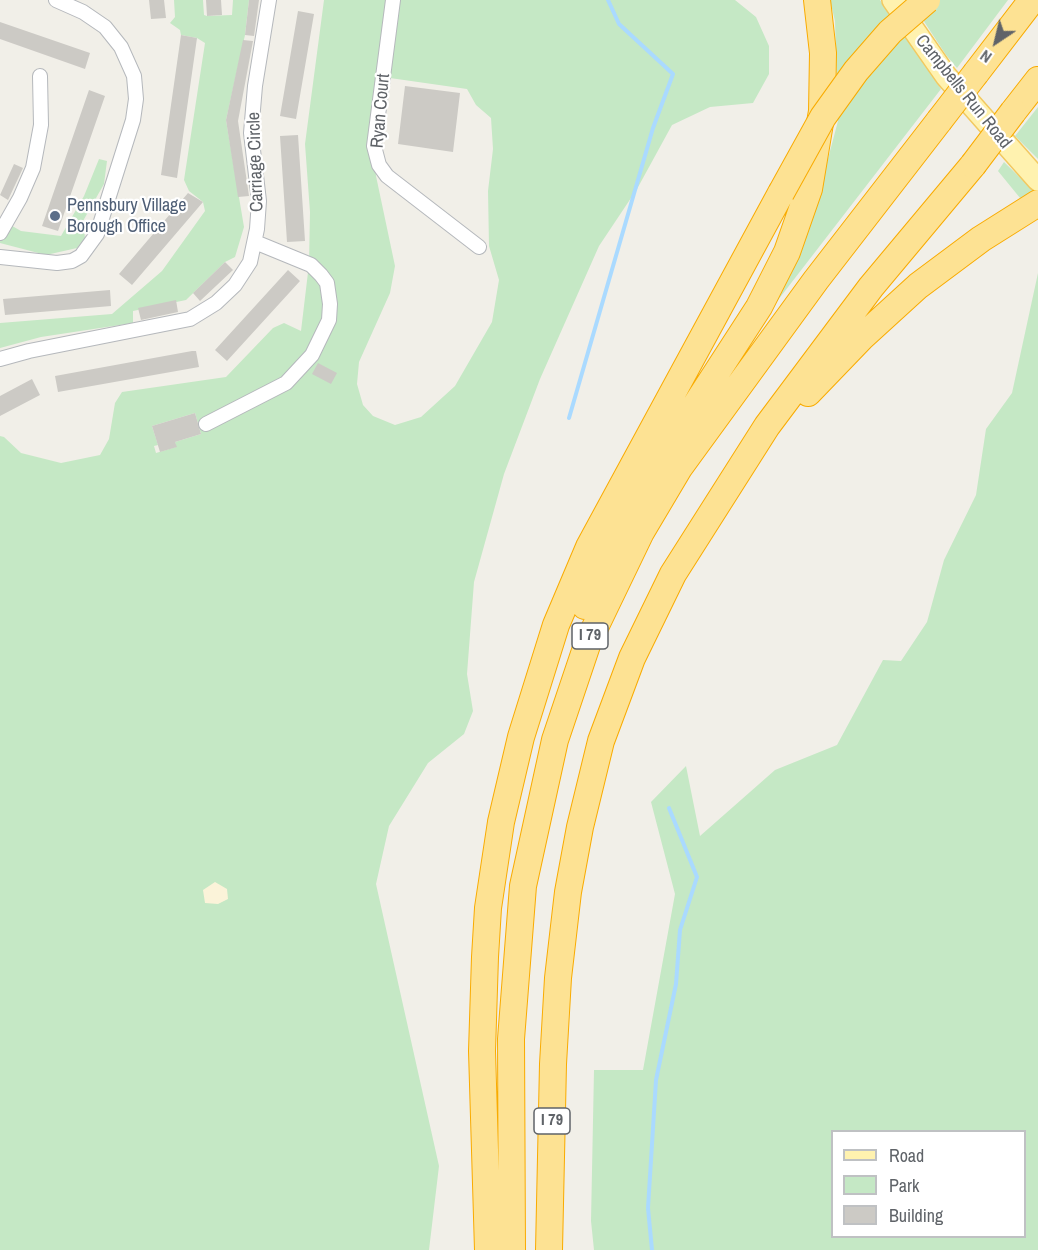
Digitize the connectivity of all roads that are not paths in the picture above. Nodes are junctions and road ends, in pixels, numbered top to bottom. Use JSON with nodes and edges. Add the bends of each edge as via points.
{"nodes":[{"id":1,"x":56,"y":0,"type":"edge"},
{"id":2,"x":269,"y":0,"type":"edge"},
{"id":3,"x":393,"y":0,"type":"edge"},
{"id":4,"x":818,"y":0,"type":"edge"},
{"id":5,"x":893,"y":0,"type":"edge"},
{"id":6,"x":927,"y":0,"type":"edge"},
{"id":7,"x":1032,"y":0,"type":"edge"},
{"id":8,"x":40,"y":76,"type":"dead end"},
{"id":9,"x":1038,"y":80,"type":"edge"},
{"id":10,"x":1038,"y":180,"type":"edge"},
{"id":11,"x":1033,"y":205,"type":"edge"},
{"id":12,"x":0,"y":233,"type":"edge"},
{"id":13,"x":255,"y":242,"type":"junction"},
{"id":14,"x":479,"y":247,"type":"dead end"},
{"id":15,"x":0,"y":257,"type":"edge"},
{"id":16,"x":0,"y":359,"type":"edge"},
{"id":17,"x":206,"y":424,"type":"dead end"},
{"id":18,"x":731,"y":480,"type":"junction"},
{"id":19,"x":523,"y":886,"type":"junction"},
{"id":20,"x":488,"y":1250,"type":"edge"},
{"id":21,"x":512,"y":1250,"type":"edge"},
{"id":22,"x":549,"y":1250,"type":"edge"}],
"edges":[{"from":1,"to":15,"type":"street","via":[[105,27],[121,47],[134,75],[133,120],[97,234],[81,256],[57,263]]},
{"from":2,"to":13,"type":"street","name":"Carriage Circle","via":[[251,133],[259,201]]},
{"from":3,"to":14,"type":"street","name":"Ryan Court","via":[[374,146],[379,165],[387,176]]},
{"from":4,"to":19,"type":"highway","via":[[823,52],[822,111],[802,212],[770,288],[651,472],[589,596],[560,674],[538,752]]},
{"from":5,"to":10,"type":"main road","name":"Campbells Run Road","via":[[959,93]]},
{"from":6,"to":20,"type":"highway","bridge":true,"via":[[856,71],[819,125],[589,547],[548,647],[520,737],[501,822],[488,908],[482,1051]]},
{"from":7,"to":19,"type":"highway","number":"I 79","bridge":true,"via":[[731,393],[640,532],[606,600],[575,678],[543,783]]},
{"from":8,"to":12,"type":"street","via":[[41,125],[33,168]]},
{"from":9,"to":18,"type":"highway","number":"I 79","bridge":true,"via":[[802,376]]},
{"from":11,"to":18,"type":"highway","via":[[949,262],[890,311],[830,369]]},
{"from":13,"to":16,"type":"street","name":"Carriage Circle","via":[[248,267],[235,285],[190,319]]},
{"from":13,"to":17,"type":"street","via":[[311,265],[321,275],[327,283],[329,320],[312,355],[286,383]]},
{"from":18,"to":22,"type":"highway","number":"I 79","via":[[673,574],[632,658],[601,741],[580,827],[558,978]]},
{"from":19,"to":21,"type":"highway","number":"I 79","via":[[511,1040]]}]}
